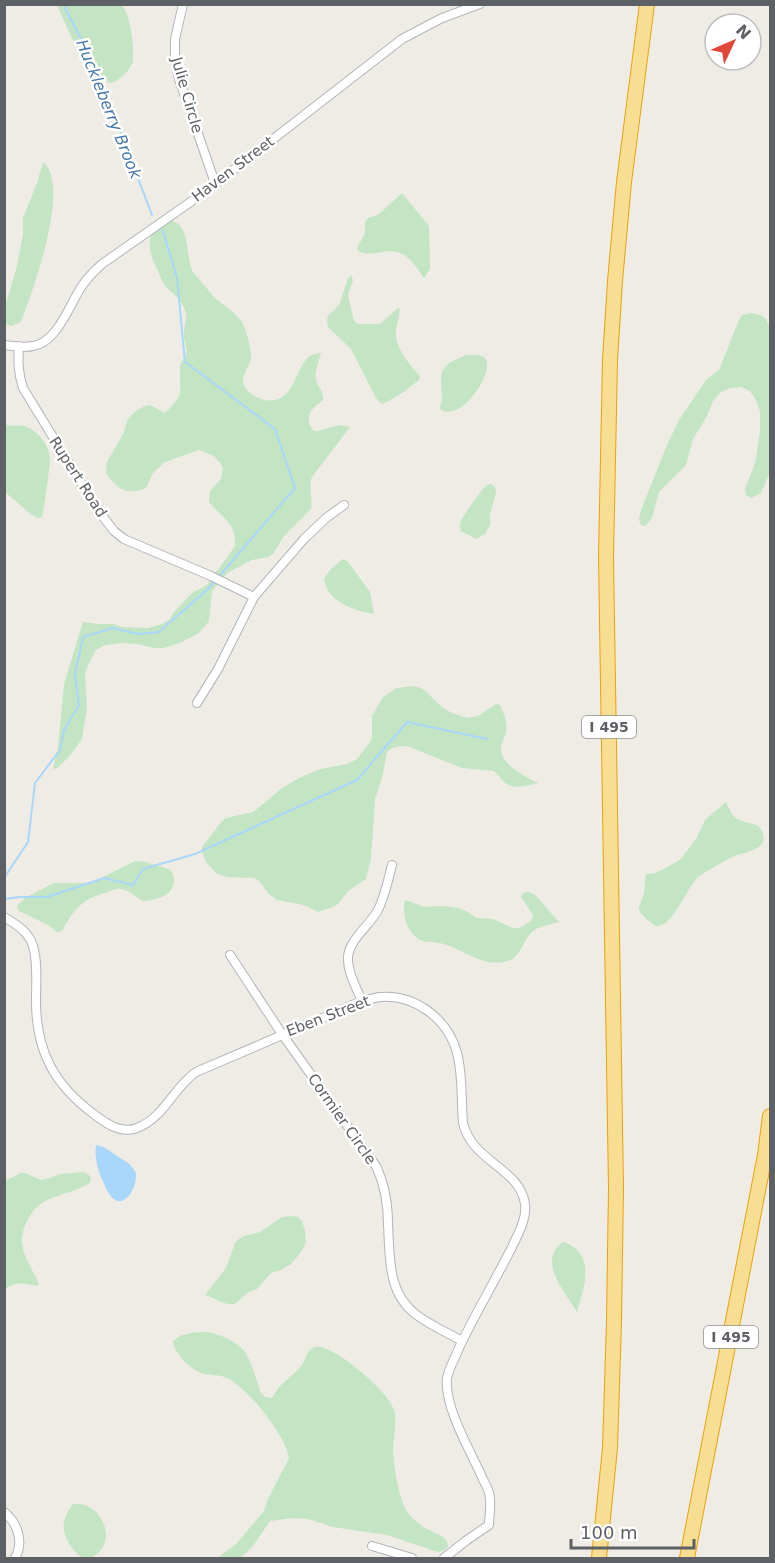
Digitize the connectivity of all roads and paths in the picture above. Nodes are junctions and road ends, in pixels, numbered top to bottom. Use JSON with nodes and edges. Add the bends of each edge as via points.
{"nodes":[{"id":1,"x":183,"y":4,"type":"edge"},
{"id":2,"x":480,"y":4,"type":"edge"},
{"id":3,"x":647,"y":6,"type":"edge"},
{"id":4,"x":215,"y":183,"type":"junction"},
{"id":5,"x":4,"y":345,"type":"edge"},
{"id":6,"x":19,"y":346,"type":"junction"},
{"id":7,"x":344,"y":505,"type":"dead end"},
{"id":8,"x":254,"y":597,"type":"junction"},
{"id":9,"x":197,"y":703,"type":"dead end"},
{"id":10,"x":392,"y":865,"type":"dead end"},
{"id":11,"x":4,"y":917,"type":"edge"},
{"id":12,"x":230,"y":955,"type":"dead end"},
{"id":13,"x":362,"y":1002,"type":"junction"},
{"id":14,"x":282,"y":1034,"type":"junction"},
{"id":15,"x":771,"y":1116,"type":"edge"},
{"id":16,"x":462,"y":1341,"type":"junction"},
{"id":17,"x":4,"y":1512,"type":"edge"},
{"id":18,"x":372,"y":1546,"type":"dead end"},
{"id":19,"x":15,"y":1558,"type":"edge"},
{"id":20,"x":412,"y":1558,"type":"edge"},
{"id":21,"x":444,"y":1558,"type":"edge"},
{"id":22,"x":599,"y":1558,"type":"edge"},
{"id":23,"x":687,"y":1558,"type":"edge"}],
"edges":[{"from":1,"to":4,"type":"street","name":"Julie Circle","via":[[175,39],[175,61]]},
{"from":2,"to":4,"type":"street","name":"Haven Street","via":[[402,39]]},
{"from":3,"to":22,"type":"highway","number":"I 495","via":[[624,182],[610,360],[606,557],[616,1188],[610,1448]]},
{"from":4,"to":6,"type":"street","name":"Haven Street","via":[[89,276],[48,339],[33,346]]},
{"from":5,"to":6,"type":"street","name":"Haven Street"},
{"from":6,"to":8,"type":"street","name":"Rupert Road","via":[[17,365],[23,388],[114,531]]},
{"from":7,"to":8,"type":"street","via":[[304,539]]},
{"from":8,"to":9,"type":"street"},
{"from":10,"to":13,"type":"street","via":[[379,908],[349,948],[349,969]]},
{"from":11,"to":14,"type":"street","name":"Eben Street","via":[[16,924],[33,944],[38,1030],[50,1065],[73,1096],[112,1126],[128,1130],[148,1123],[196,1072]]},
{"from":12,"to":14,"type":"street","name":"Cormier Circle"},
{"from":13,"to":14,"type":"street","name":"Eben Street"},
{"from":13,"to":16,"type":"street","name":"Eben Street","via":[[377,997],[404,999],[441,1022],[458,1055],[462,1123],[468,1138],[512,1178],[525,1200],[525,1216],[516,1239]]},
{"from":14,"to":16,"type":"street","name":"Cormier Circle","via":[[376,1166],[388,1221],[391,1277],[398,1294],[418,1316]]},
{"from":15,"to":23,"type":"highway","number":"I 495"},
{"from":16,"to":21,"type":"street","name":"Eben Street","via":[[449,1370],[448,1396],[490,1494],[489,1525]]},
{"from":17,"to":19,"type":"street","via":[[19,1534]]},
{"from":18,"to":20,"type":"street"}]}
